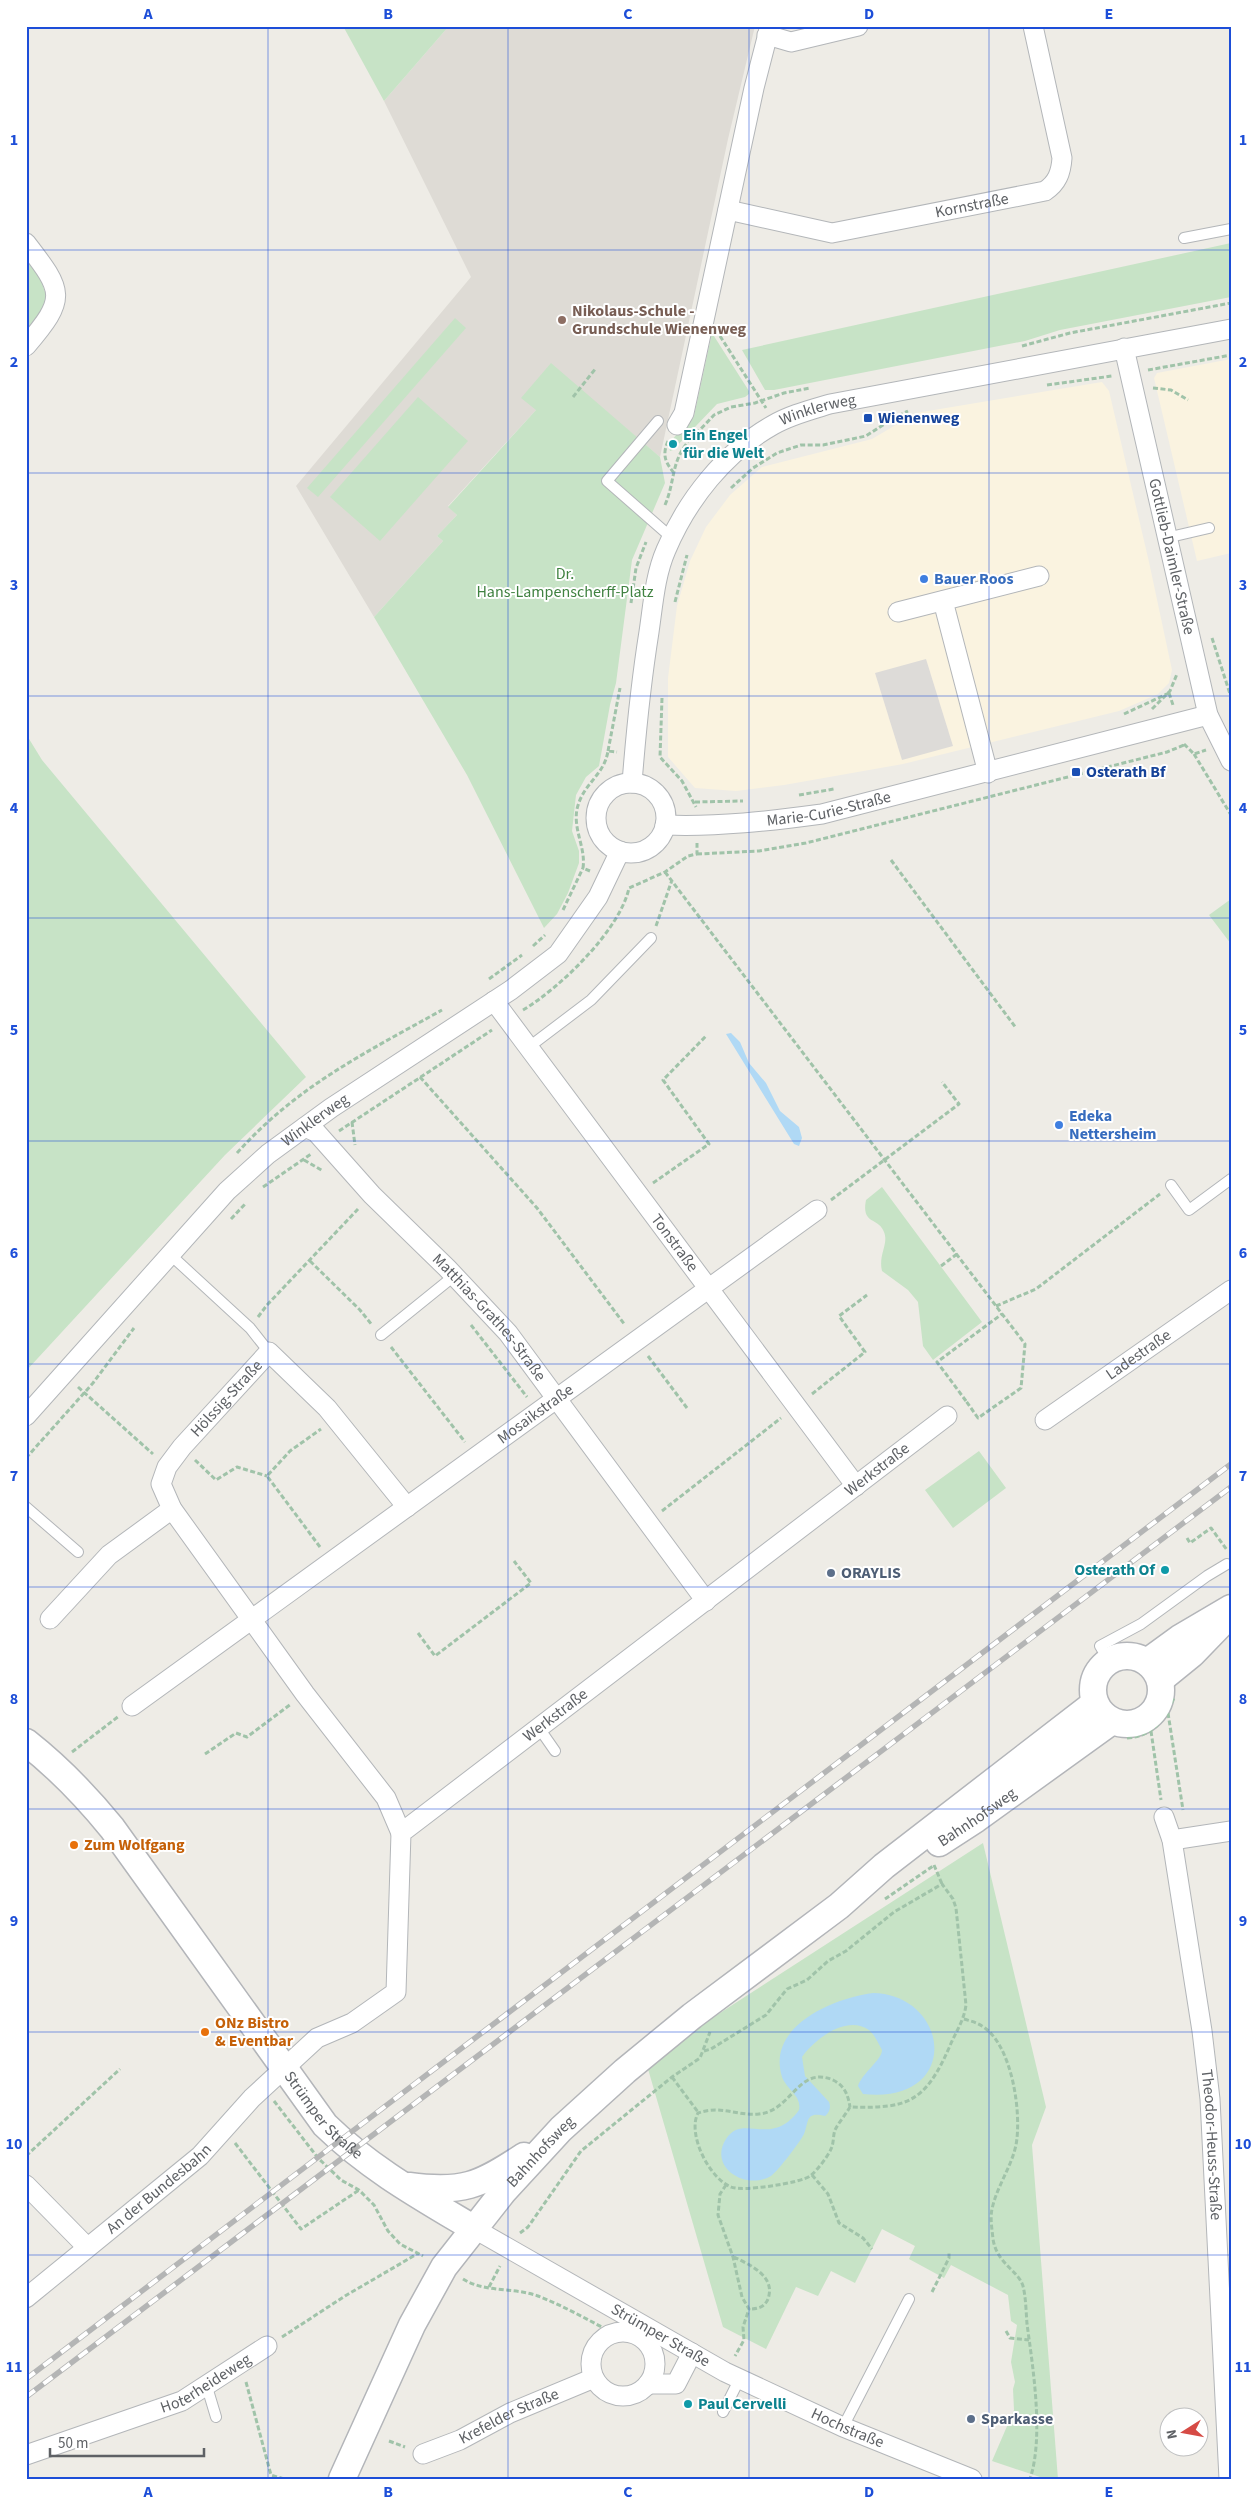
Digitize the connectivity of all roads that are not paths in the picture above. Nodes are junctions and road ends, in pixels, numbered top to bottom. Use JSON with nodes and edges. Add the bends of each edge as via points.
{"nodes":[{"id":1,"x":858,"y":26,"type":"edge"},
{"id":2,"x":1033,"y":26,"type":"edge"},
{"id":3,"x":769,"y":31,"type":"edge"},
{"id":4,"x":728,"y":210,"type":"junction"},
{"id":5,"x":1231,"y":229,"type":"edge"},
{"id":6,"x":1184,"y":238,"type":"dead end"},
{"id":7,"x":26,"y":243,"type":"edge"},
{"id":8,"x":1231,"y":329,"type":"edge"},
{"id":9,"x":26,"y":346,"type":"edge"},
{"id":10,"x":1124,"y":348,"type":"junction"},
{"id":11,"x":668,"y":423,"type":"joint"},
{"id":12,"x":1209,"y":528,"type":"dead end"},
{"id":13,"x":672,"y":538,"type":"junction"},
{"id":14,"x":1166,"y":538,"type":"junction"},
{"id":15,"x":1039,"y":576,"type":"dead end"},
{"id":16,"x":943,"y":601,"type":"junction"},
{"id":17,"x":898,"y":612,"type":"dead end"},
{"id":18,"x":1208,"y":715,"type":"junction"},
{"id":19,"x":1231,"y":761,"type":"edge"},
{"id":20,"x":988,"y":773,"type":"junction"},
{"id":21,"x":632,"y":782,"type":"junction"},
{"id":22,"x":665,"y":825,"type":"junction"},
{"id":23,"x":620,"y":851,"type":"junction"},
{"id":24,"x":651,"y":938,"type":"road end"},
{"id":25,"x":494,"y":1001,"type":"junction"},
{"id":26,"x":529,"y":1047,"type":"junction"},
{"id":27,"x":305,"y":1126,"type":"junction"},
{"id":28,"x":1231,"y":1179,"type":"edge"},
{"id":29,"x":1172,"y":1186,"type":"road end"},
{"id":30,"x":817,"y":1210,"type":"road end"},
{"id":31,"x":165,"y":1258,"type":"junction"},
{"id":32,"x":454,"y":1276,"type":"junction"},
{"id":33,"x":708,"y":1287,"type":"junction"},
{"id":34,"x":1231,"y":1290,"type":"edge"},
{"id":35,"x":381,"y":1335,"type":"road end"},
{"id":36,"x":269,"y":1352,"type":"junction"},
{"id":37,"x":556,"y":1399,"type":"junction"},
{"id":38,"x":26,"y":1416,"type":"edge"},
{"id":39,"x":947,"y":1416,"type":"road end"},
{"id":40,"x":1045,"y":1420,"type":"dead end"},
{"id":41,"x":856,"y":1486,"type":"junction"},
{"id":42,"x":26,"y":1507,"type":"edge"},
{"id":43,"x":407,"y":1507,"type":"junction"},
{"id":44,"x":172,"y":1509,"type":"junction"},
{"id":45,"x":78,"y":1552,"type":"dead end"},
{"id":46,"x":1229,"y":1559,"type":"edge"},
{"id":47,"x":706,"y":1601,"type":"junction"},
{"id":48,"x":1231,"y":1608,"type":"edge"},
{"id":49,"x":1231,"y":1613,"type":"edge"},
{"id":50,"x":252,"y":1618,"type":"junction"},
{"id":51,"x":50,"y":1619,"type":"dead end"},
{"id":52,"x":1109,"y":1661,"type":"junction"},
{"id":53,"x":1154,"y":1671,"type":"junction"},
{"id":54,"x":132,"y":1706,"type":"road end"},
{"id":55,"x":1109,"y":1721,"type":"junction"},
{"id":56,"x":539,"y":1728,"type":"junction"},
{"id":57,"x":26,"y":1742,"type":"edge"},
{"id":58,"x":555,"y":1751,"type":"dead end"},
{"id":59,"x":1164,"y":1817,"type":"road end"},
{"id":60,"x":1231,"y":1832,"type":"edge"},
{"id":61,"x":401,"y":1833,"type":"junction"},
{"id":62,"x":1180,"y":1839,"type":"junction"},
{"id":63,"x":283,"y":2068,"type":"junction"},
{"id":64,"x":561,"y":2130,"type":"junction"},
{"id":65,"x":26,"y":2185,"type":"edge"},
{"id":66,"x":403,"y":2185,"type":"junction"},
{"id":67,"x":473,"y":2228,"type":"junction"},
{"id":68,"x":88,"y":2247,"type":"junction"},
{"id":69,"x":1225,"y":2269,"type":"edge"},
{"id":70,"x":26,"y":2298,"type":"edge"},
{"id":71,"x":910,"y":2299,"type":"dead end"},
{"id":72,"x":267,"y":2346,"type":"road end"},
{"id":73,"x":692,"y":2352,"type":"junction"},
{"id":74,"x":733,"y":2375,"type":"junction"},
{"id":75,"x":594,"y":2378,"type":"junction"},
{"id":76,"x":648,"y":2384,"type":"junction"},
{"id":77,"x":207,"y":2387,"type":"junction"},
{"id":78,"x":723,"y":2412,"type":"dead end"},
{"id":79,"x":216,"y":2417,"type":"dead end"},
{"id":80,"x":844,"y":2427,"type":"junction"},
{"id":81,"x":26,"y":2454,"type":"edge"},
{"id":82,"x":423,"y":2454,"type":"dead end"},
{"id":83,"x":342,"y":2479,"type":"edge"},
{"id":84,"x":972,"y":2479,"type":"edge"},
{"id":85,"x":1229,"y":2479,"type":"edge"}],
"edges":[{"from":1,"to":3,"type":"street","via":[[791,42]]},
{"from":2,"to":4,"type":"street","name":"Kornstraße","via":[[1062,158],[1062,170],[1045,191],[832,233]]},
{"from":3,"to":4,"type":"street"},
{"from":4,"to":11,"type":"street","via":[[684,413]]},
{"from":5,"to":6,"type":"lane"},
{"from":7,"to":9,"type":"street","via":[[52,278],[56,292],[55,308]]},
{"from":8,"to":10,"type":"street","name":"Winklerweg"},
{"from":10,"to":13,"type":"street","name":"Winklerweg","via":[[802,412],[773,425],[728,458],[681,519]]},
{"from":10,"to":14,"type":"street","name":"Gottlieb-Daimler-Straße"},
{"from":11,"to":13,"type":"lane","via":[[607,481]]},
{"from":12,"to":14,"type":"lane"},
{"from":13,"to":21,"type":"street","name":"Winklerweg","via":[[655,589]]},
{"from":14,"to":18,"type":"street","name":"Gottlieb-Daimler-Straße"},
{"from":15,"to":16,"type":"street"},
{"from":16,"to":17,"type":"street"},
{"from":16,"to":20,"type":"street"},
{"from":18,"to":19,"type":"street","name":"Gottlieb-Daimler-Straße"},
{"from":18,"to":20,"type":"street","name":"Marie-Curie-Straße"},
{"from":20,"to":22,"type":"street","name":"Marie-Curie-Straße","via":[[822,814],[698,827]]},
{"from":21,"to":22,"type":"street","via":[[644,785],[658,796],[666,812]]},
{"from":21,"to":23,"type":"street","via":[[610,790],[597,812],[602,837]]},
{"from":22,"to":23,"type":"street","via":[[662,835],[650,847],[631,853]]},
{"from":23,"to":25,"type":"street","name":"Winklerweg","via":[[580,925],[558,954]]},
{"from":24,"to":26,"type":"lane","via":[[591,1000]]},
{"from":25,"to":26,"type":"street","name":"Tonstraße"},
{"from":25,"to":27,"type":"street","name":"Winklerweg"},
{"from":26,"to":33,"type":"street","name":"Tonstraße"},
{"from":27,"to":31,"type":"street","name":"Winklerweg","via":[[226,1191]]},
{"from":27,"to":32,"type":"street","name":"Matthias-Grathes-Straße","via":[[316,1132],[372,1195]]},
{"from":28,"to":29,"type":"lane","via":[[1189,1210]]},
{"from":30,"to":33,"type":"street","name":"Mosaikstraße"},
{"from":31,"to":36,"type":"lane","via":[[175,1259],[250,1328]]},
{"from":31,"to":38,"type":"street","name":"Winklerweg"},
{"from":32,"to":35,"type":"lane"},
{"from":32,"to":37,"type":"street","name":"Matthias-Grathes-Straße","via":[[508,1333]]},
{"from":33,"to":37,"type":"street","name":"Mosaikstraße"},
{"from":33,"to":41,"type":"street","name":"Tonstraße"},
{"from":34,"to":40,"type":"street","name":"Ladestraße"},
{"from":36,"to":43,"type":"street","name":"Hölssig-Straße","via":[[336,1418]]},
{"from":36,"to":44,"type":"street","name":"Hölssig-Straße","via":[[167,1467],[161,1484]]},
{"from":37,"to":43,"type":"street","name":"Mosaikstraße"},
{"from":37,"to":47,"type":"street","name":"Matthias-Grathes-Straße"},
{"from":39,"to":41,"type":"street","name":"Werkstraße"},
{"from":41,"to":47,"type":"street","name":"Werkstraße"},
{"from":42,"to":45,"type":"lane"},
{"from":43,"to":50,"type":"street","name":"Mosaikstraße"},
{"from":44,"to":50,"type":"street","name":"Hölssig-Straße"},
{"from":44,"to":51,"type":"street","via":[[110,1555]]},
{"from":46,"to":52,"type":"lane","via":[[1141,1624],[1100,1646]]},
{"from":47,"to":56,"type":"street","name":"Werkstraße"},
{"from":48,"to":53,"type":"main road","via":[[1180,1638]]},
{"from":49,"to":53,"type":"main road","via":[[1192,1654]]},
{"from":50,"to":54,"type":"street"},
{"from":50,"to":61,"type":"street","name":"Hölssig-Straße","via":[[305,1694],[386,1798]]},
{"from":52,"to":53,"type":"main road","via":[[1125,1656],[1141,1658]]},
{"from":52,"to":55,"type":"main road","via":[[1098,1672],[1093,1687]]},
{"from":53,"to":55,"type":"main road","via":[[1159,1703],[1153,1712],[1134,1724]]},
{"from":55,"to":64,"type":"main road","name":"Bahnhofsweg","via":[[976,1819],[839,1906],[692,2016]]},
{"from":56,"to":58,"type":"lane"},
{"from":56,"to":61,"type":"street","name":"Werkstraße"},
{"from":57,"to":63,"type":"main road","name":"Strümper Straße","via":[[58,1767],[112,1828]]},
{"from":59,"to":62,"type":"street","name":"Theodor-Heuss-Straße"},
{"from":60,"to":62,"type":"street"},
{"from":61,"to":63,"type":"street","via":[[396,1992],[352,2023],[317,2038]]},
{"from":62,"to":69,"type":"street","name":"Theodor-Heuss-Straße","via":[[1207,2066]]},
{"from":63,"to":66,"type":"main road","name":"Strümper Straße","via":[[325,2125],[341,2141],[383,2174]]},
{"from":63,"to":68,"type":"street","name":"An der Bundesbahn","via":[[200,2156]]},
{"from":64,"to":66,"type":"main road","via":[[483,2182],[457,2189]]},
{"from":64,"to":67,"type":"main road","name":"Bahnhofsweg"},
{"from":65,"to":68,"type":"street"},
{"from":66,"to":67,"type":"main road","name":"Strümper Straße"},
{"from":67,"to":73,"type":"street","name":"Strümper Straße"},
{"from":67,"to":83,"type":"main road","name":"Bahnhofsweg","via":[[444,2267],[412,2325]]},
{"from":68,"to":70,"type":"street","name":"An der Bundesbahn"},
{"from":69,"to":85,"type":"street","name":"Theodor-Heuss-Straße"},
{"from":71,"to":80,"type":"lane"},
{"from":72,"to":77,"type":"street","name":"Hoterheideweg"},
{"from":73,"to":74,"type":"street","name":"Strümper Straße"},
{"from":73,"to":76,"type":"street","via":[[676,2384]]},
{"from":74,"to":78,"type":"lane"},
{"from":74,"to":80,"type":"street","name":"Hochstraße"},
{"from":75,"to":76,"type":"street","via":[[604,2389],[622,2396],[632,2395]]},
{"from":75,"to":76,"type":"street","via":[[594,2354],[605,2338],[615,2334],[634,2334],[650,2347],[655,2366]]},
{"from":75,"to":82,"type":"street","name":"Krefelder Straße"},
{"from":77,"to":79,"type":"lane"},
{"from":77,"to":81,"type":"street","name":"Hoterheideweg","via":[[163,2409]]},
{"from":80,"to":84,"type":"street","name":"Hochstraße"}]}
